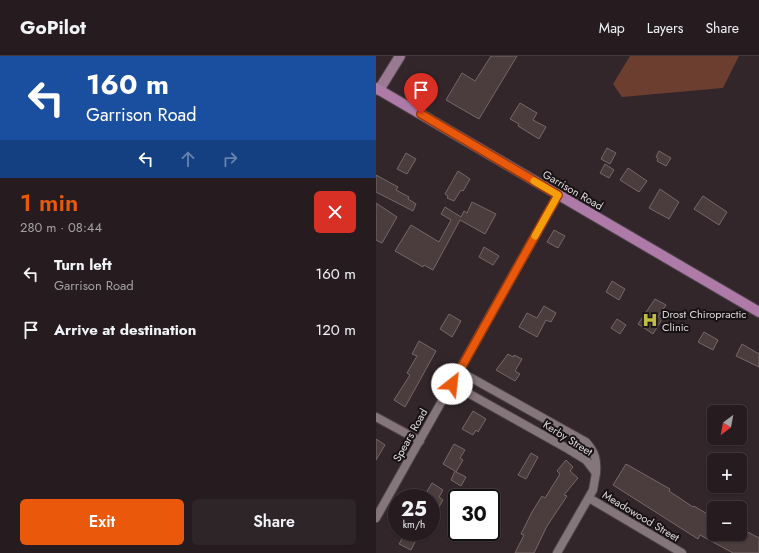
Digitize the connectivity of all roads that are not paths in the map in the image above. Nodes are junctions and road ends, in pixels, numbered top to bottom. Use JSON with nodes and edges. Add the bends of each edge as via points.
{"nodes":[{"id":1,"x":400,"y":56,"type":"edge"},
{"id":2,"x":377,"y":91,"type":"edge"},
{"id":3,"x":558,"y":195,"type":"junction"},
{"id":4,"x":759,"y":312,"type":"edge"},
{"id":5,"x":459,"y":371,"type":"junction"},
{"id":6,"x":452,"y":384,"type":"junction"},
{"id":7,"x":376,"y":417,"type":"edge"},
{"id":8,"x":420,"y":441,"type":"junction"},
{"id":9,"x":596,"y":473,"type":"junction"},
{"id":10,"x":589,"y":498,"type":"junction"},
{"id":11,"x":376,"y":518,"type":"edge"},
{"id":12,"x":557,"y":553,"type":"edge"},
{"id":13,"x":682,"y":553,"type":"edge"}],
"edges":[{"from":1,"to":2,"type":"street"},
{"from":2,"to":3,"type":"main road","name":"Garrison Road"},
{"from":3,"to":4,"type":"main road","name":"Garrison Road"},
{"from":3,"to":5,"type":"street","name":"Spears Road"},
{"from":5,"to":6,"type":"street","name":"Spears Road"},
{"from":5,"to":9,"type":"street","name":"Kerby Street","via":[[586,442],[595,456]]},
{"from":6,"to":8,"type":"street","name":"Spears Road"},
{"from":6,"to":9,"type":"street","name":"Kerby Street","via":[[586,460]]},
{"from":7,"to":8,"type":"street"},
{"from":8,"to":11,"type":"street","name":"Spears Road"},
{"from":9,"to":10,"type":"street","via":[[595,484]]},
{"from":10,"to":12,"type":"street"},
{"from":10,"to":13,"type":"street","name":"Meadowood Street"}]}
